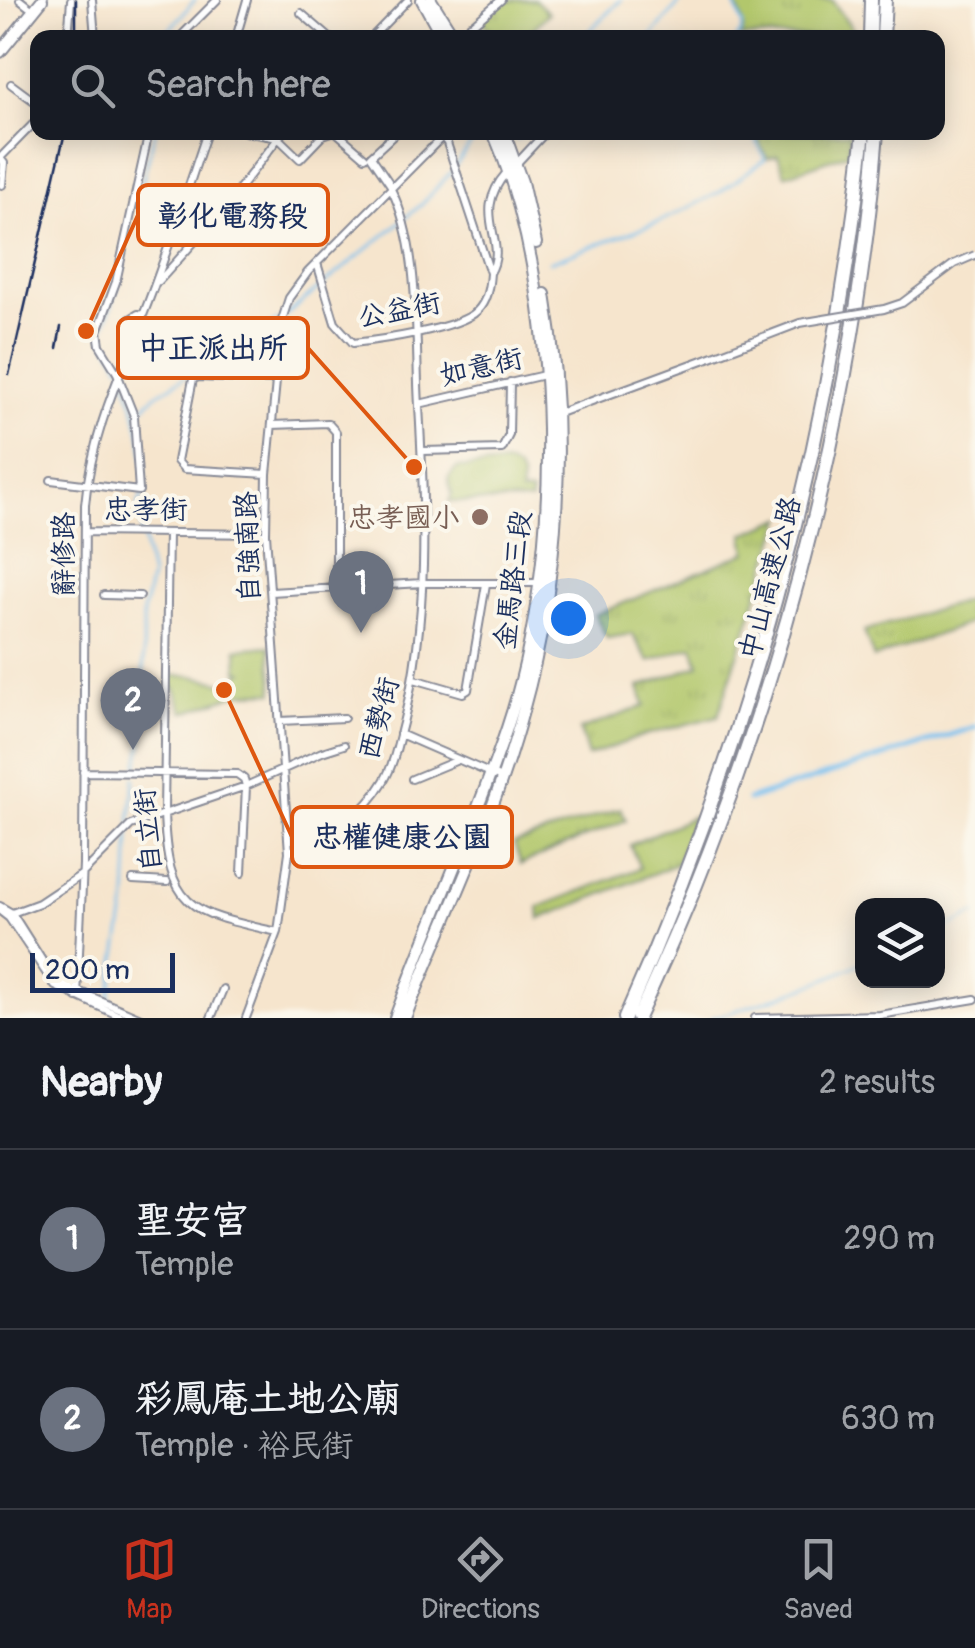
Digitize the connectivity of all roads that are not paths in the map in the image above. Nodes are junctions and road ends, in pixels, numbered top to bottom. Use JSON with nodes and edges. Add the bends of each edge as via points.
{"nodes":[{"id":1,"x":20,"y":0,"type":"edge"},
{"id":2,"x":42,"y":0,"type":"edge"},
{"id":3,"x":71,"y":0,"type":"edge"},
{"id":4,"x":92,"y":0,"type":"edge"},
{"id":5,"x":216,"y":0,"type":"edge"},
{"id":6,"x":247,"y":0,"type":"edge"},
{"id":7,"x":408,"y":0,"type":"edge"},
{"id":8,"x":422,"y":0,"type":"edge"},
{"id":9,"x":431,"y":0,"type":"edge"},
{"id":10,"x":501,"y":0,"type":"edge"},
{"id":11,"x":871,"y":0,"type":"edge"},
{"id":12,"x":885,"y":0,"type":"edge"},
{"id":13,"x":29,"y":7,"type":"dead end"},
{"id":14,"x":302,"y":13,"type":"dead end"},
{"id":15,"x":470,"y":25,"type":"junction"},
{"id":16,"x":69,"y":30,"type":"edge"},
{"id":17,"x":94,"y":30,"type":"edge"},
{"id":18,"x":188,"y":30,"type":"edge"},
{"id":19,"x":238,"y":30,"type":"edge"},
{"id":20,"x":321,"y":30,"type":"edge"},
{"id":21,"x":379,"y":30,"type":"edge"},
{"id":22,"x":439,"y":30,"type":"edge"},
{"id":23,"x":450,"y":30,"type":"edge"},
{"id":24,"x":464,"y":30,"type":"edge"},
{"id":25,"x":474,"y":30,"type":"edge"},
{"id":26,"x":870,"y":30,"type":"edge"},
{"id":27,"x":884,"y":30,"type":"edge"},
{"id":28,"x":0,"y":52,"type":"edge"},
{"id":29,"x":11,"y":84,"type":"dead end"},
{"id":30,"x":30,"y":98,"type":"edge"},
{"id":31,"x":30,"y":127,"type":"edge"},
{"id":32,"x":147,"y":140,"type":"edge"},
{"id":33,"x":204,"y":140,"type":"edge"},
{"id":34,"x":276,"y":140,"type":"edge"},
{"id":35,"x":284,"y":140,"type":"edge"},
{"id":36,"x":319,"y":140,"type":"edge"},
{"id":37,"x":345,"y":140,"type":"edge"},
{"id":38,"x":387,"y":140,"type":"edge"},
{"id":39,"x":437,"y":140,"type":"edge"},
{"id":40,"x":446,"y":140,"type":"edge"},
{"id":41,"x":498,"y":140,"type":"edge"},
{"id":42,"x":506,"y":140,"type":"edge"},
{"id":43,"x":538,"y":140,"type":"edge"},
{"id":44,"x":863,"y":140,"type":"edge"},
{"id":45,"x":877,"y":140,"type":"edge"},
{"id":46,"x":368,"y":156,"type":"junction"},
{"id":47,"x":0,"y":158,"type":"edge"},
{"id":48,"x":513,"y":167,"type":"junction"},
{"id":49,"x":2,"y":185,"type":"edge"},
{"id":50,"x":391,"y":188,"type":"junction"},
{"id":51,"x":975,"y":255,"type":"edge"},
{"id":52,"x":317,"y":262,"type":"junction"},
{"id":53,"x":490,"y":273,"type":"junction"},
{"id":54,"x":155,"y":286,"type":"junction"},
{"id":55,"x":143,"y":315,"type":"junction"},
{"id":56,"x":130,"y":319,"type":"dead end"},
{"id":57,"x":418,"y":333,"type":"junction"},
{"id":58,"x":119,"y":369,"type":"junction"},
{"id":59,"x":550,"y":374,"type":"junction"},
{"id":60,"x":276,"y":380,"type":"junction"},
{"id":61,"x":510,"y":382,"type":"junction"},
{"id":62,"x":419,"y":404,"type":"junction"},
{"id":63,"x":551,"y":416,"type":"junction"},
{"id":64,"x":272,"y":425,"type":"junction"},
{"id":65,"x":423,"y":451,"type":"junction"},
{"id":66,"x":267,"y":474,"type":"junction"},
{"id":67,"x":52,"y":480,"type":"dead end"},
{"id":68,"x":86,"y":486,"type":"junction"},
{"id":69,"x":84,"y":532,"type":"junction"},
{"id":70,"x":168,"y":533,"type":"junction"},
{"id":71,"x":266,"y":534,"type":"junction"},
{"id":72,"x":544,"y":583,"type":"junction"},
{"id":73,"x":422,"y":584,"type":"junction"},
{"id":74,"x":486,"y":584,"type":"junction"},
{"id":75,"x":336,"y":589,"type":"junction"},
{"id":76,"x":271,"y":592,"type":"junction"},
{"id":77,"x":104,"y":595,"type":"dead end"},
{"id":78,"x":140,"y":596,"type":"dead end"},
{"id":79,"x":414,"y":679,"type":"junction"},
{"id":80,"x":344,"y":718,"type":"dead end"},
{"id":81,"x":280,"y":721,"type":"junction"},
{"id":82,"x":400,"y":734,"type":"junction"},
{"id":83,"x":344,"y":746,"type":"dead end"},
{"id":84,"x":459,"y":760,"type":"junction"},
{"id":85,"x":284,"y":770,"type":"junction"},
{"id":86,"x":83,"y":772,"type":"junction"},
{"id":87,"x":164,"y":773,"type":"junction"},
{"id":88,"x":496,"y":775,"type":"junction"},
{"id":89,"x":412,"y":779,"type":"dead end"},
{"id":90,"x":246,"y":786,"type":"junction"},
{"id":91,"x":164,"y":812,"type":"junction"},
{"id":92,"x":289,"y":852,"type":"junction"},
{"id":93,"x":242,"y":873,"type":"dead end"},
{"id":94,"x":81,"y":875,"type":"junction"},
{"id":95,"x":133,"y":880,"type":"dead end"},
{"id":96,"x":167,"y":882,"type":"dead end"},
{"id":97,"x":0,"y":909,"type":"edge"},
{"id":98,"x":10,"y":915,"type":"junction"},
{"id":99,"x":278,"y":932,"type":"junction"},
{"id":100,"x":223,"y":988,"type":"dead end"},
{"id":101,"x":77,"y":994,"type":"junction"},
{"id":102,"x":975,"y":999,"type":"edge"},
{"id":103,"x":110,"y":1013,"type":"edge"},
{"id":104,"x":879,"y":1016,"type":"edge"},
{"id":105,"x":124,"y":1018,"type":"edge"},
{"id":106,"x":141,"y":1018,"type":"edge"},
{"id":107,"x":210,"y":1018,"type":"edge"},
{"id":108,"x":246,"y":1018,"type":"edge"},
{"id":109,"x":395,"y":1018,"type":"edge"},
{"id":110,"x":406,"y":1018,"type":"edge"},
{"id":111,"x":625,"y":1018,"type":"edge"},
{"id":112,"x":638,"y":1018,"type":"edge"},
{"id":113,"x":755,"y":1018,"type":"edge"}],
"edges":[{"from":1,"to":13,"type":"street"},
{"from":2,"to":28,"type":"main road"},
{"from":3,"to":16,"type":"street"},
{"from":4,"to":17,"type":"street"},
{"from":5,"to":18,"type":"street"},
{"from":6,"to":19,"type":"street"},
{"from":7,"to":21,"type":"street"},
{"from":8,"to":22,"type":"main road"},
{"from":9,"to":23,"type":"main road"},
{"from":10,"to":15,"type":"street"},
{"from":11,"to":26,"type":"highway"},
{"from":12,"to":27,"type":"highway"},
{"from":14,"to":20,"type":"street"},
{"from":15,"to":24,"type":"street"},
{"from":15,"to":25,"type":"street"},
{"from":29,"to":30,"type":"street"},
{"from":31,"to":47,"type":"street"},
{"from":32,"to":58,"type":"street","via":[[116,282],[99,325],[100,345]]},
{"from":33,"to":54,"type":"street","name":"辭修路"},
{"from":34,"to":54,"type":"street"},
{"from":35,"to":36,"type":"street","via":[[300,159]]},
{"from":37,"to":46,"type":"street","name":"西勢街"},
{"from":38,"to":46,"type":"street"},
{"from":39,"to":50,"type":"street","name":"自強南路"},
{"from":40,"to":53,"type":"street"},
{"from":41,"to":48,"type":"main road","name":"金馬路三段"},
{"from":42,"to":48,"type":"main road","name":"金馬路三段"},
{"from":43,"to":48,"type":"street"},
{"from":44,"to":111,"type":"highway","name":"中山高速公路","via":[[843,302],[802,509],[719,788]]},
{"from":45,"to":112,"type":"highway","name":"中山高速公路","via":[[850,344],[795,587],[697,885]]},
{"from":46,"to":50,"type":"street","name":"西勢街"},
{"from":47,"to":49,"type":"street"},
{"from":48,"to":53,"type":"street","via":[[488,205],[496,254]]},
{"from":48,"to":59,"type":"main road","name":"金馬路三段","via":[[540,286]]},
{"from":50,"to":52,"type":"street","name":"自強南路"},
{"from":50,"to":57,"type":"street","name":"西勢街"},
{"from":51,"to":63,"type":"street","bridge":true,"via":[[884,310],[800,322]]},
{"from":52,"to":57,"type":"street","name":"公益街","via":[[336,324],[353,344]]},
{"from":52,"to":60,"type":"street","name":"自強南路","via":[[282,320]]},
{"from":53,"to":57,"type":"street","name":"公益街","via":[[474,314]]},
{"from":54,"to":55,"type":"street","name":"辭修路"},
{"from":55,"to":56,"type":"street"},
{"from":55,"to":58,"type":"street","name":"辭修路"},
{"from":57,"to":62,"type":"street","name":"西勢街"},
{"from":58,"to":68,"type":"street","name":"辭修路"},
{"from":58,"to":68,"type":"street","via":[[134,416],[140,491]]},
{"from":59,"to":61,"type":"street","name":"如意街"},
{"from":59,"to":63,"type":"main road","name":"金馬路三段"},
{"from":60,"to":64,"type":"street","name":"自強南路"},
{"from":60,"to":66,"type":"street","via":[[193,379],[177,460],[184,469]]},
{"from":61,"to":62,"type":"street","name":"如意街"},
{"from":61,"to":65,"type":"street","via":[[509,435],[502,449]]},
{"from":62,"to":65,"type":"street","name":"西勢街"},
{"from":63,"to":72,"type":"main road","name":"金馬路三段"},
{"from":64,"to":66,"type":"street","name":"自強南路"},
{"from":64,"to":75,"type":"street","via":[[328,424],[336,432]]},
{"from":65,"to":73,"type":"street","name":"西勢街"},
{"from":66,"to":71,"type":"street","name":"自強南路"},
{"from":67,"to":68,"type":"street"},
{"from":68,"to":69,"type":"street","name":"辭修路"},
{"from":69,"to":70,"type":"street","name":"忠孝街"},
{"from":69,"to":86,"type":"street","name":"辭修路"},
{"from":70,"to":71,"type":"street","name":"忠孝街"},
{"from":70,"to":87,"type":"street","name":"自立街"},
{"from":71,"to":76,"type":"street","name":"自強南路"},
{"from":72,"to":74,"type":"street"},
{"from":72,"to":88,"type":"main road","name":"金馬路三段"},
{"from":73,"to":74,"type":"street"},
{"from":73,"to":75,"type":"street"},
{"from":73,"to":79,"type":"street","name":"西勢街"},
{"from":74,"to":79,"type":"street","via":[[468,690]]},
{"from":75,"to":76,"type":"street"},
{"from":76,"to":81,"type":"street","name":"自強南路"},
{"from":77,"to":78,"type":"street"},
{"from":79,"to":82,"type":"street","name":"西勢街"},
{"from":80,"to":81,"type":"street"},
{"from":81,"to":85,"type":"street","name":"自強南路"},
{"from":82,"to":84,"type":"street"},
{"from":82,"to":92,"type":"street","name":"西勢街","via":[[385,780],[352,821]]},
{"from":83,"to":85,"type":"street"},
{"from":84,"to":88,"type":"street"},
{"from":84,"to":89,"type":"street"},
{"from":85,"to":90,"type":"street"},
{"from":85,"to":92,"type":"street","name":"自強南路"},
{"from":86,"to":87,"type":"street"},
{"from":86,"to":94,"type":"street","name":"辭修路"},
{"from":87,"to":90,"type":"street","via":[[236,774]]},
{"from":87,"to":91,"type":"street","name":"自立街"},
{"from":88,"to":109,"type":"main road","name":"金馬路三段"},
{"from":88,"to":110,"type":"main road","name":"金馬路三段"},
{"from":90,"to":91,"type":"street"},
{"from":90,"to":93,"type":"street"},
{"from":91,"to":94,"type":"street","via":[[132,824]]},
{"from":91,"to":99,"type":"street","name":"自立街","via":[[166,852],[179,894],[214,917]]},
{"from":92,"to":99,"type":"street","name":"自強南路"},
{"from":94,"to":98,"type":"street"},
{"from":94,"to":101,"type":"street","name":"辭修路"},
{"from":95,"to":96,"type":"street"},
{"from":97,"to":98,"type":"street"},
{"from":98,"to":101,"type":"street","via":[[47,978]]},
{"from":99,"to":108,"type":"street","name":"自強南路"},
{"from":100,"to":107,"type":"street"},
{"from":101,"to":103,"type":"street"},
{"from":102,"to":104,"type":"street"},
{"from":103,"to":105,"type":"street"},
{"from":103,"to":106,"type":"street"},
{"from":104,"to":113,"type":"street"}]}
